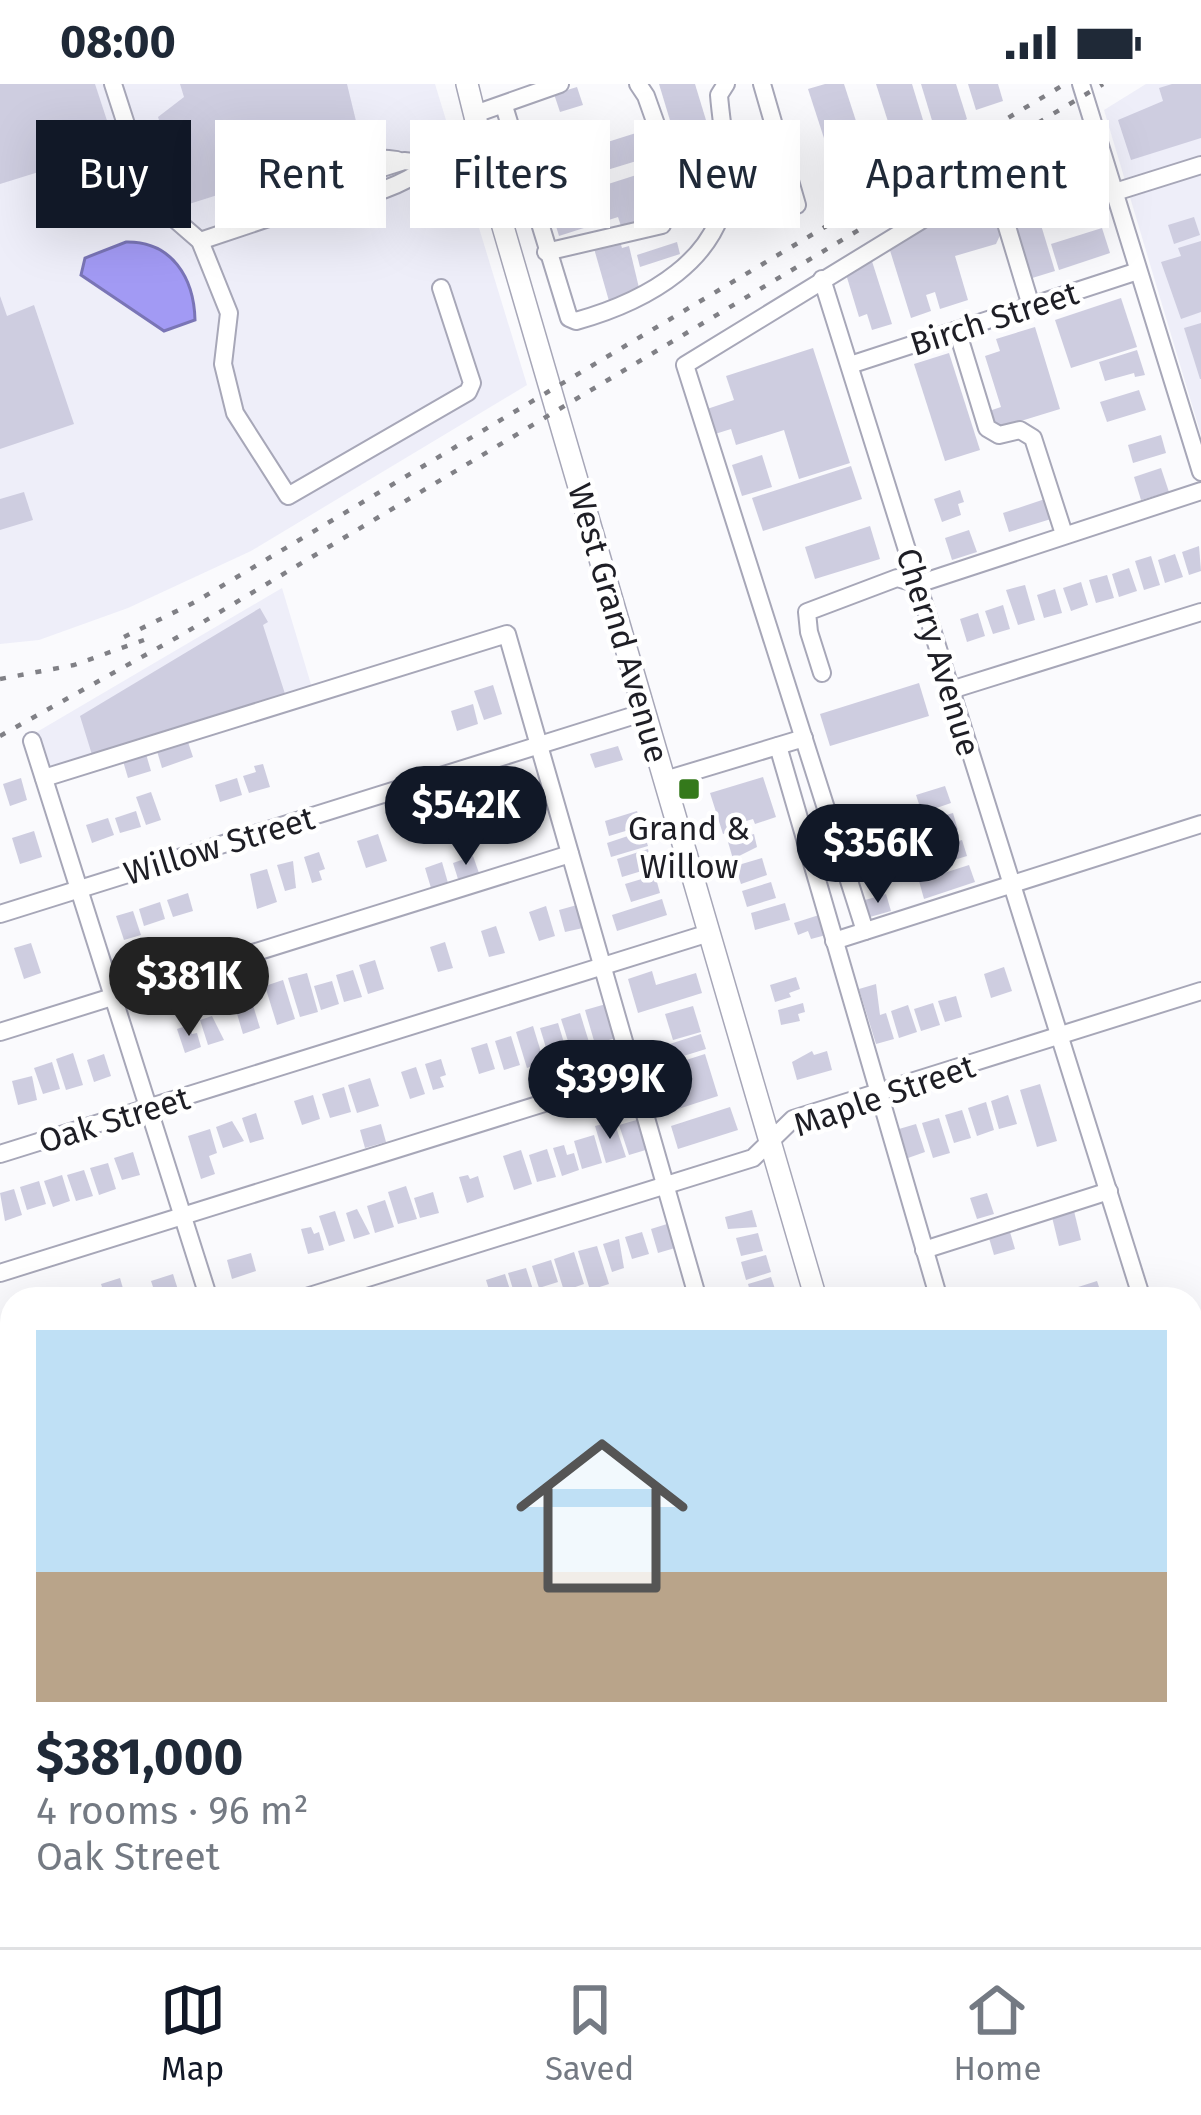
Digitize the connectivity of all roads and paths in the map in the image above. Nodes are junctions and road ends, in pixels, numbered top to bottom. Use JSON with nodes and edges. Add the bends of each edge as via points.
{"nodes":[{"id":1,"x":113,"y":84,"type":"edge"},
{"id":2,"x":467,"y":84,"type":"edge"},
{"id":3,"x":560,"y":84,"type":"edge"},
{"id":4,"x":638,"y":84,"type":"edge"},
{"id":5,"x":762,"y":84,"type":"edge"},
{"id":6,"x":1081,"y":84,"type":"edge"},
{"id":7,"x":723,"y":86,"type":"edge"},
{"id":8,"x":504,"y":106,"type":"junction"},
{"id":9,"x":475,"y":114,"type":"junction"},
{"id":10,"x":476,"y":120,"type":"edge"},
{"id":11,"x":655,"y":120,"type":"edge"},
{"id":12,"x":772,"y":120,"type":"edge"},
{"id":13,"x":1201,"y":164,"type":"edge"},
{"id":14,"x":1115,"y":192,"type":"junction"},
{"id":15,"x":239,"y":228,"type":"edge"},
{"id":16,"x":506,"y":228,"type":"edge"},
{"id":17,"x":649,"y":228,"type":"edge"},
{"id":18,"x":200,"y":241,"type":"junction"},
{"id":19,"x":546,"y":252,"type":"junction"},
{"id":20,"x":1138,"y":272,"type":"junction"},
{"id":21,"x":822,"y":279,"type":"junction"},
{"id":22,"x":441,"y":288,"type":"dead end"},
{"id":23,"x":1031,"y":306,"type":"junction"},
{"id":24,"x":957,"y":330,"type":"junction"},
{"id":25,"x":850,"y":365,"type":"junction"},
{"id":26,"x":1201,"y":472,"type":"edge"},
{"id":27,"x":1201,"y":491,"type":"edge"},
{"id":28,"x":1064,"y":534,"type":"junction"},
{"id":29,"x":918,"y":584,"type":"junction"},
{"id":30,"x":1201,"y":612,"type":"edge"},
{"id":31,"x":822,"y":673,"type":"dead end"},
{"id":32,"x":951,"y":691,"type":"junction"},
{"id":33,"x":645,"y":712,"type":"junction"},
{"id":34,"x":804,"y":738,"type":"junction"},
{"id":35,"x":32,"y":741,"type":"dead end"},
{"id":36,"x":539,"y":745,"type":"junction"},
{"id":37,"x":778,"y":746,"type":"junction"},
{"id":38,"x":44,"y":778,"type":"junction"},
{"id":39,"x":665,"y":780,"type":"junction"},
{"id":40,"x":1201,"y":824,"type":"edge"},
{"id":41,"x":570,"y":854,"type":"junction"},
{"id":42,"x":1012,"y":885,"type":"junction"},
{"id":43,"x":79,"y":889,"type":"junction"},
{"id":44,"x":0,"y":914,"type":"edge"},
{"id":45,"x":865,"y":931,"type":"junction"},
{"id":46,"x":709,"y":933,"type":"junction"},
{"id":47,"x":834,"y":940,"type":"junction"},
{"id":48,"x":603,"y":966,"type":"junction"},
{"id":49,"x":1201,"y":991,"type":"edge"},
{"id":50,"x":113,"y":997,"type":"junction"},
{"id":51,"x":0,"y":1032,"type":"edge"},
{"id":52,"x":1060,"y":1036,"type":"junction"},
{"id":53,"x":634,"y":1075,"type":"junction"},
{"id":54,"x":878,"y":1093,"type":"junction"},
{"id":55,"x":149,"y":1108,"type":"junction"},
{"id":56,"x":770,"y":1141,"type":"junction"},
{"id":57,"x":0,"y":1154,"type":"edge"},
{"id":58,"x":665,"y":1185,"type":"junction"},
{"id":59,"x":1109,"y":1191,"type":"junction"},
{"id":60,"x":183,"y":1216,"type":"junction"},
{"id":61,"x":924,"y":1250,"type":"junction"},
{"id":62,"x":0,"y":1273,"type":"edge"},
{"id":63,"x":205,"y":1287,"type":"edge"},
{"id":64,"x":338,"y":1287,"type":"edge"},
{"id":65,"x":690,"y":1287,"type":"edge"},
{"id":66,"x":813,"y":1287,"type":"edge"},
{"id":67,"x":935,"y":1287,"type":"edge"},
{"id":68,"x":1138,"y":1287,"type":"edge"}],
"edges":[{"from":1,"to":18,"type":"street","via":[[140,188]]},
{"from":2,"to":9,"type":"main road","name":"West Grand Avenue"},
{"from":3,"to":8,"type":"street"},
{"from":4,"to":11,"type":"street"},
{"from":5,"to":12,"type":"street"},
{"from":6,"to":14,"type":"street"},
{"from":7,"to":19,"type":"street","via":[[727,182],[713,233],[686,269],[576,321]]},
{"from":8,"to":9,"type":"street"},
{"from":8,"to":19,"type":"street"},
{"from":9,"to":10,"type":"main road","name":"West Grand Avenue"},
{"from":13,"to":14,"type":"street"},
{"from":14,"to":20,"type":"street"},
{"from":15,"to":18,"type":"street"},
{"from":16,"to":33,"type":"main road","name":"West Grand Avenue"},
{"from":17,"to":19,"type":"street"},
{"from":18,"to":22,"type":"street","via":[[229,313],[224,364],[236,413],[288,496],[468,392],[472,382]]},
{"from":20,"to":23,"type":"street","name":"Birch Street"},
{"from":20,"to":26,"type":"street"},
{"from":21,"to":23,"type":"street","via":[[992,177]]},
{"from":21,"to":25,"type":"street","name":"Cherry Avenue"},
{"from":21,"to":34,"type":"street","via":[[685,364]]},
{"from":23,"to":24,"type":"street","name":"Birch Street"},
{"from":24,"to":25,"type":"street","name":"Birch Street"},
{"from":24,"to":28,"type":"street","via":[[987,428],[1033,438]]},
{"from":25,"to":29,"type":"street","name":"Cherry Avenue"},
{"from":27,"to":28,"type":"street"},
{"from":28,"to":29,"type":"street"},
{"from":29,"to":31,"type":"street","via":[[897,578],[807,612]]},
{"from":29,"to":32,"type":"street","name":"Cherry Avenue"},
{"from":30,"to":32,"type":"street"},
{"from":32,"to":42,"type":"street","name":"Cherry Avenue"},
{"from":33,"to":36,"type":"street","name":"Willow Street"},
{"from":33,"to":39,"type":"main road","name":"West Grand Avenue"},
{"from":34,"to":37,"type":"street"},
{"from":34,"to":45,"type":"street"},
{"from":35,"to":38,"type":"street"},
{"from":36,"to":38,"type":"street","via":[[507,634]]},
{"from":36,"to":41,"type":"street"},
{"from":36,"to":43,"type":"street","name":"Willow Street"},
{"from":37,"to":39,"type":"street"},
{"from":37,"to":47,"type":"street"},
{"from":38,"to":43,"type":"street"},
{"from":39,"to":46,"type":"main road","name":"West Grand Avenue"},
{"from":40,"to":42,"type":"street"},
{"from":41,"to":48,"type":"street"},
{"from":41,"to":50,"type":"street"},
{"from":42,"to":45,"type":"street"},
{"from":42,"to":52,"type":"street","name":"Cherry Avenue"},
{"from":43,"to":44,"type":"street","name":"Willow Street"},
{"from":43,"to":50,"type":"street"},
{"from":45,"to":47,"type":"street"},
{"from":46,"to":48,"type":"street","name":"Oak Street"},
{"from":46,"to":56,"type":"main road","name":"West Grand Avenue"},
{"from":47,"to":54,"type":"street"},
{"from":48,"to":53,"type":"street"},
{"from":48,"to":55,"type":"street","name":"Oak Street"},
{"from":49,"to":52,"type":"street","name":"Maple Street"},
{"from":50,"to":51,"type":"street"},
{"from":50,"to":55,"type":"street"},
{"from":52,"to":54,"type":"street","name":"Maple Street"},
{"from":52,"to":59,"type":"street","name":"Cherry Avenue"},
{"from":53,"to":58,"type":"street"},
{"from":53,"to":60,"type":"street"},
{"from":54,"to":56,"type":"street","name":"Maple Street","via":[[793,1119]]},
{"from":54,"to":61,"type":"street"},
{"from":55,"to":57,"type":"street","name":"Oak Street"},
{"from":55,"to":60,"type":"street"},
{"from":56,"to":58,"type":"street","name":"Maple Street","via":[[753,1158]]},
{"from":56,"to":66,"type":"main road","name":"West Grand Avenue"},
{"from":58,"to":64,"type":"street","name":"Maple Street"},
{"from":58,"to":65,"type":"street"},
{"from":59,"to":61,"type":"street"},
{"from":59,"to":68,"type":"street","name":"Cherry Avenue"},
{"from":60,"to":62,"type":"street"},
{"from":60,"to":63,"type":"street"},
{"from":61,"to":67,"type":"street"}]}
